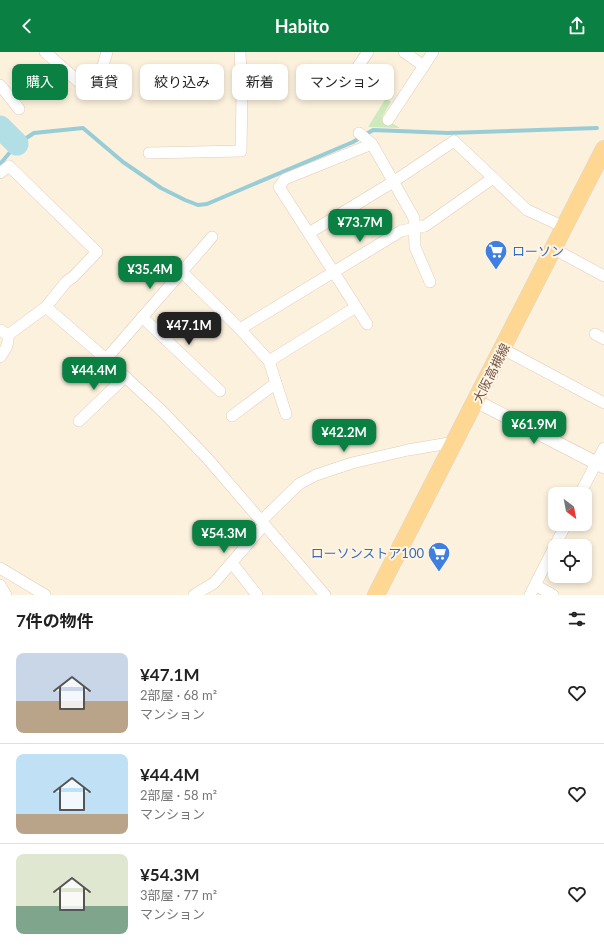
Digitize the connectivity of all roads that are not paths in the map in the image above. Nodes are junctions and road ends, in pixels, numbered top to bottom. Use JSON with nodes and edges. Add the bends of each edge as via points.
{"nodes":[{"id":1,"x":45,"y":52,"type":"edge"},
{"id":2,"x":108,"y":52,"type":"edge"},
{"id":3,"x":240,"y":52,"type":"edge"},
{"id":4,"x":368,"y":52,"type":"edge"},
{"id":5,"x":404,"y":52,"type":"edge"},
{"id":6,"x":433,"y":52,"type":"edge"},
{"id":7,"x":104,"y":64,"type":"edge"},
{"id":8,"x":360,"y":64,"type":"edge"},
{"id":9,"x":424,"y":66,"type":"junction"},
{"id":10,"x":76,"y":79,"type":"edge"},
{"id":11,"x":0,"y":85,"type":"edge"},
{"id":12,"x":19,"y":109,"type":"dead end"},
{"id":13,"x":388,"y":120,"type":"dead end"},
{"id":14,"x":604,"y":149,"type":"edge"},
{"id":15,"x":149,"y":152,"type":"dead end"},
{"id":16,"x":0,"y":173,"type":"edge"},
{"id":17,"x":493,"y":178,"type":"junction"},
{"id":18,"x":393,"y":182,"type":"junction"},
{"id":19,"x":564,"y":227,"type":"junction"},
{"id":20,"x":414,"y":228,"type":"junction"},
{"id":21,"x":309,"y":233,"type":"junction"},
{"id":22,"x":212,"y":237,"type":"dead end"},
{"id":23,"x":554,"y":249,"type":"junction"},
{"id":24,"x":182,"y":272,"type":"junction"},
{"id":25,"x":334,"y":273,"type":"junction"},
{"id":26,"x":604,"y":276,"type":"edge"},
{"id":27,"x":430,"y":282,"type":"dead end"},
{"id":28,"x":46,"y":307,"type":"junction"},
{"id":29,"x":356,"y":307,"type":"junction"},
{"id":30,"x":142,"y":317,"type":"junction"},
{"id":31,"x":367,"y":324,"type":"dead end"},
{"id":32,"x":240,"y":330,"type":"junction"},
{"id":33,"x":4,"y":332,"type":"edge"},
{"id":34,"x":503,"y":349,"type":"junction"},
{"id":35,"x":0,"y":357,"type":"edge"},
{"id":36,"x":106,"y":358,"type":"junction"},
{"id":37,"x":269,"y":361,"type":"junction"},
{"id":38,"x":125,"y":377,"type":"junction"},
{"id":39,"x":276,"y":383,"type":"junction"},
{"id":40,"x":220,"y":391,"type":"dead end"},
{"id":41,"x":476,"y":401,"type":"junction"},
{"id":42,"x":604,"y":403,"type":"edge"},
{"id":43,"x":286,"y":414,"type":"dead end"},
{"id":44,"x":232,"y":416,"type":"dead end"},
{"id":45,"x":80,"y":421,"type":"dead end"},
{"id":46,"x":455,"y":442,"type":"junction"},
{"id":47,"x":604,"y":448,"type":"edge"},
{"id":48,"x":600,"y":465,"type":"edge"},
{"id":49,"x":585,"y":487,"type":"edge"},
{"id":50,"x":263,"y":523,"type":"junction"},
{"id":51,"x":562,"y":531,"type":"edge"},
{"id":52,"x":232,"y":563,"type":"junction"},
{"id":53,"x":0,"y":568,"type":"edge"},
{"id":54,"x":0,"y":585,"type":"edge"},
{"id":55,"x":533,"y":590,"type":"edge"},
{"id":56,"x":6,"y":595,"type":"edge"},
{"id":57,"x":45,"y":595,"type":"edge"},
{"id":58,"x":194,"y":595,"type":"edge"},
{"id":59,"x":257,"y":595,"type":"edge"},
{"id":60,"x":325,"y":595,"type":"edge"},
{"id":61,"x":376,"y":595,"type":"edge"},
{"id":62,"x":553,"y":595,"type":"edge"}],
"edges":[{"from":1,"to":10,"type":"street"},
{"from":2,"to":7,"type":"street"},
{"from":3,"to":15,"type":"street","via":[[241,151]]},
{"from":4,"to":8,"type":"street"},
{"from":5,"to":9,"type":"street"},
{"from":6,"to":9,"type":"street"},
{"from":9,"to":13,"type":"street"},
{"from":11,"to":12,"type":"street"},
{"from":14,"to":19,"type":"main road","name":"大阪高槻線"},
{"from":16,"to":28,"type":"street","via":[[9,166],[98,252],[66,282]]},
{"from":17,"to":18,"type":"street","via":[[454,141]]},
{"from":17,"to":19,"type":"street","via":[[527,210]]},
{"from":17,"to":20,"type":"street","via":[[425,226]]},
{"from":18,"to":20,"type":"street","via":[[414,218]]},
{"from":18,"to":21,"type":"street"},
{"from":18,"to":21,"type":"street","via":[[366,139],[285,179],[279,187]]},
{"from":19,"to":23,"type":"main road","name":"大阪高槻線"},
{"from":20,"to":25,"type":"street","via":[[401,231]]},
{"from":20,"to":27,"type":"street","via":[[415,247]]},
{"from":21,"to":25,"type":"street"},
{"from":22,"to":24,"type":"street"},
{"from":23,"to":26,"type":"street"},
{"from":23,"to":34,"type":"main road","name":"大阪高槻線"},
{"from":24,"to":30,"type":"street"},
{"from":24,"to":32,"type":"street"},
{"from":25,"to":29,"type":"street"},
{"from":25,"to":32,"type":"street"},
{"from":28,"to":33,"type":"street"},
{"from":28,"to":36,"type":"street"},
{"from":29,"to":31,"type":"street"},
{"from":29,"to":37,"type":"street"},
{"from":30,"to":36,"type":"street"},
{"from":30,"to":40,"type":"street"},
{"from":32,"to":37,"type":"street"},
{"from":33,"to":35,"type":"street","via":[[9,341]]},
{"from":34,"to":41,"type":"main road","name":"大阪高槻線"},
{"from":34,"to":42,"type":"street"},
{"from":36,"to":38,"type":"street"},
{"from":37,"to":39,"type":"street"},
{"from":38,"to":45,"type":"street"},
{"from":38,"to":50,"type":"street","via":[[207,458]]},
{"from":39,"to":43,"type":"street"},
{"from":39,"to":44,"type":"street"},
{"from":41,"to":46,"type":"main road","name":"大阪高槻線"},
{"from":41,"to":48,"type":"street"},
{"from":46,"to":50,"type":"street","via":[[352,463],[316,475],[299,484]]},
{"from":46,"to":61,"type":"main road","name":"大阪高槻線"},
{"from":47,"to":48,"type":"street"},
{"from":48,"to":49,"type":"street"},
{"from":50,"to":52,"type":"street"},
{"from":50,"to":60,"type":"street"},
{"from":51,"to":55,"type":"street"},
{"from":52,"to":58,"type":"street","via":[[214,583]]},
{"from":52,"to":59,"type":"street"},
{"from":53,"to":57,"type":"street"},
{"from":54,"to":56,"type":"street"},
{"from":55,"to":62,"type":"street"}]}
